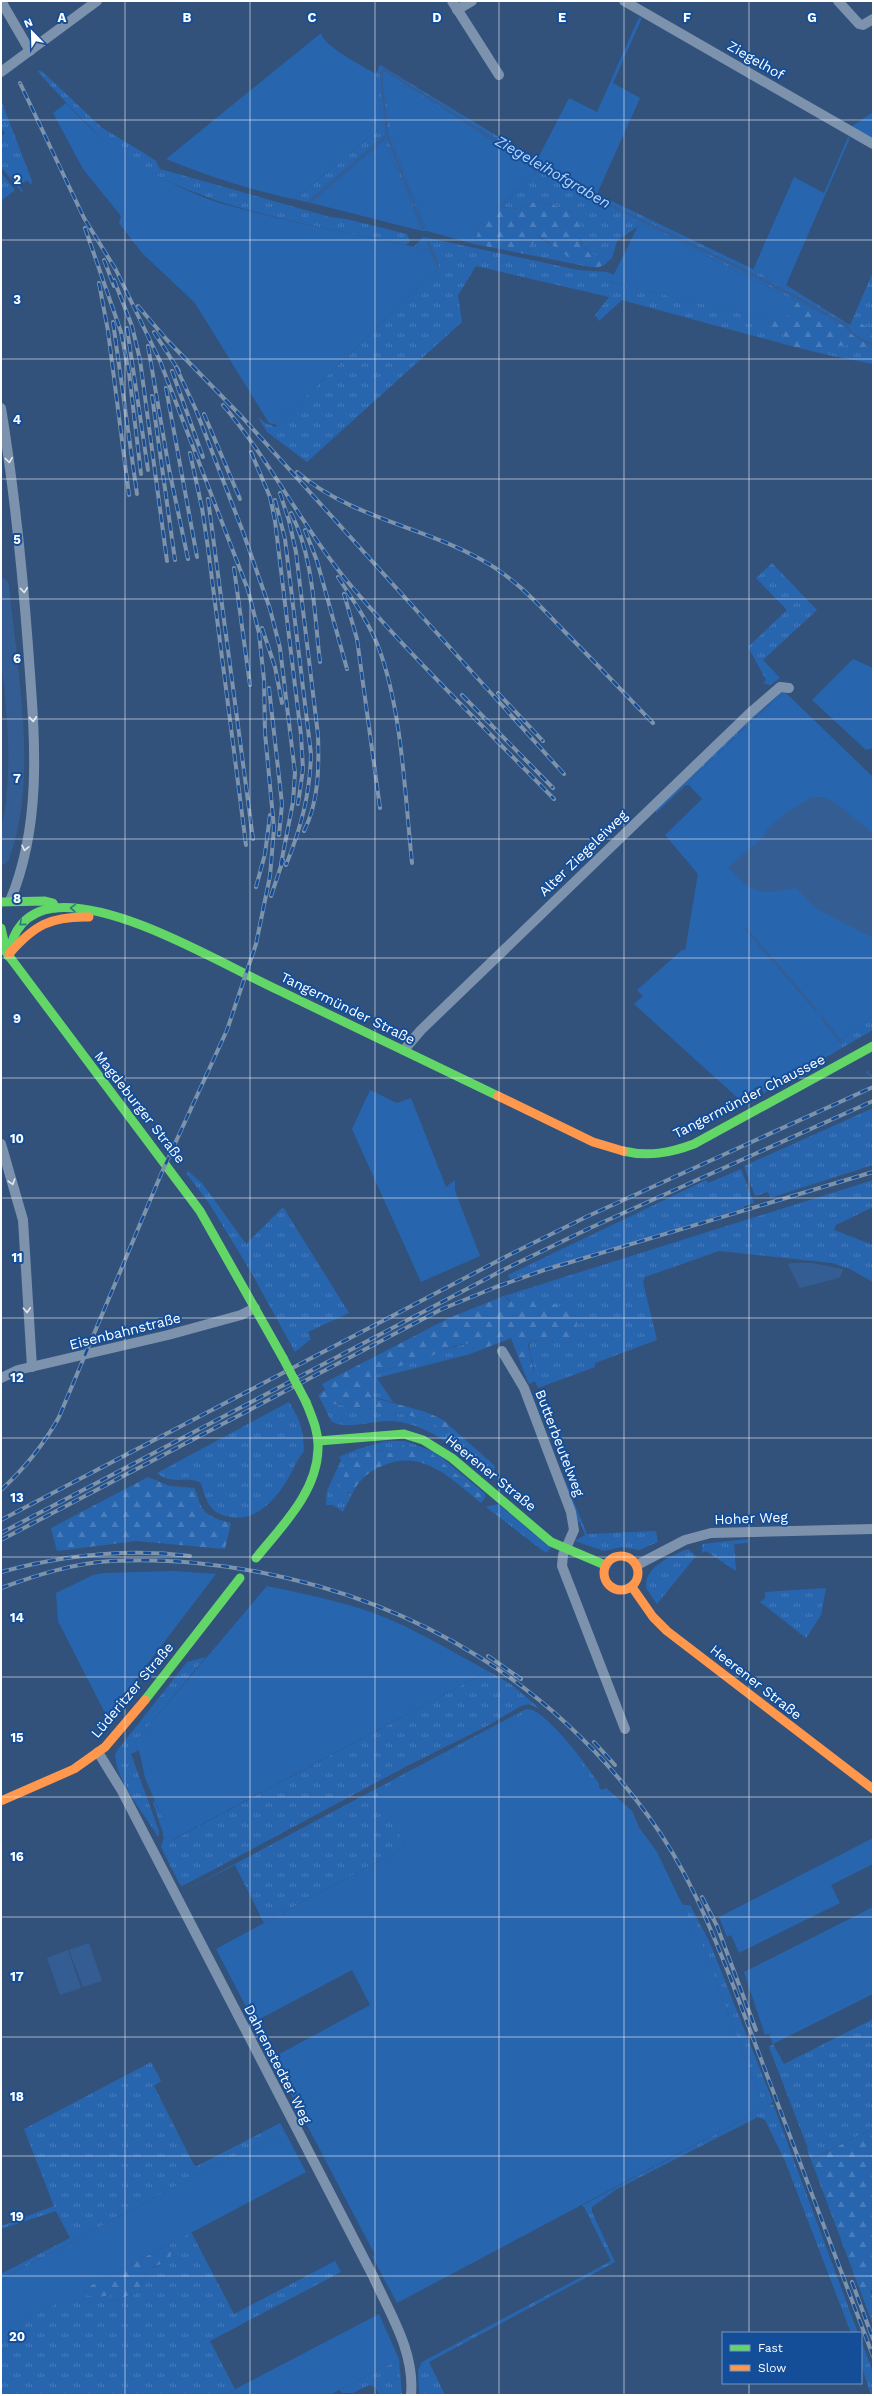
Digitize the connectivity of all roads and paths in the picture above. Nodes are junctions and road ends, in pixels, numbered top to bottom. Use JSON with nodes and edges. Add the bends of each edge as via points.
{"nodes":[{"id":1,"x":2,"y":1,"type":"edge"},
{"id":2,"x":97,"y":1,"type":"edge"},
{"id":3,"x":452,"y":1,"type":"edge"},
{"id":4,"x":472,"y":1,"type":"edge"},
{"id":5,"x":624,"y":1,"type":"edge"},
{"id":6,"x":838,"y":1,"type":"edge"},
{"id":7,"x":458,"y":10,"type":"junction"},
{"id":8,"x":873,"y":19,"type":"edge"},
{"id":9,"x":30,"y":51,"type":"junction"},
{"id":10,"x":1,"y":72,"type":"edge"},
{"id":11,"x":499,"y":75,"type":"dead end"},
{"id":12,"x":873,"y":144,"type":"edge"},
{"id":13,"x":1,"y":408,"type":"edge"},
{"id":14,"x":789,"y":688,"type":"dead end"},
{"id":15,"x":6,"y":901,"type":"edge"},
{"id":16,"x":56,"y":908,"type":"junction"},
{"id":17,"x":117,"y":918,"type":"junction"},
{"id":18,"x":1,"y":928,"type":"edge"},
{"id":19,"x":1,"y":946,"type":"edge"},
{"id":20,"x":4,"y":960,"type":"edge"},
{"id":21,"x":873,"y":1046,"type":"edge"},
{"id":22,"x":404,"y":1050,"type":"junction"},
{"id":23,"x":566,"y":1128,"type":"joint"},
{"id":24,"x":1,"y":1144,"type":"edge"},
{"id":25,"x":255,"y":1308,"type":"junction"},
{"id":26,"x":502,"y":1350,"type":"dead end"},
{"id":27,"x":32,"y":1367,"type":"junction"},
{"id":28,"x":1,"y":1378,"type":"edge"},
{"id":29,"x":319,"y":1441,"type":"junction"},
{"id":30,"x":873,"y":1529,"type":"edge"},
{"id":31,"x":566,"y":1549,"type":"junction"},
{"id":32,"x":256,"y":1558,"type":"dead end"},
{"id":33,"x":637,"y":1564,"type":"junction"},
{"id":34,"x":605,"y":1565,"type":"junction"},
{"id":35,"x":240,"y":1578,"type":"dead end"},
{"id":36,"x":632,"y":1587,"type":"junction"},
{"id":37,"x":626,"y":1729,"type":"dead end"},
{"id":38,"x":98,"y":1752,"type":"junction"},
{"id":39,"x":873,"y":1790,"type":"edge"},
{"id":40,"x":1,"y":1801,"type":"edge"},
{"id":41,"x":411,"y":2395,"type":"edge"}],
"edges":[{"from":1,"to":9,"type":"street"},
{"from":2,"to":9,"type":"street"},
{"from":3,"to":7,"type":"street"},
{"from":4,"to":7,"type":"street"},
{"from":5,"to":12,"type":"street","name":"Ziegelhof"},
{"from":6,"to":8,"type":"street","via":[[859,24],[863,25]]},
{"from":7,"to":11,"type":"street"},
{"from":9,"to":10,"type":"street"},
{"from":13,"to":15,"type":"street","one_way":true,"via":[[22,571],[36,767],[31,822]]},
{"from":14,"to":22,"type":"street","name":"Alter Ziegeleiweg","via":[[785,686],[775,690],[745,717],[421,1030]]},
{"from":15,"to":16,"type":"main road","via":[[45,901],[53,903]]},
{"from":17,"to":16,"type":"main road","name":"Tangermünder Straße","one_way":true,"via":[[80,908]]},
{"from":16,"to":20,"type":"main road","one_way":true,"via":[[36,913],[17,926]]},
{"from":17,"to":20,"type":"main road","name":"Tangermünder Straße","via":[[83,916],[51,920],[29,931]]},
{"from":17,"to":22,"type":"main road","name":"Tangermünder Straße","via":[[146,927]]},
{"from":18,"to":20,"type":"main road","name":"Magdeburger Straße"},
{"from":19,"to":20,"type":"main road"},
{"from":20,"to":25,"type":"main road","name":"Magdeburger Straße","via":[[190,1196]]},
{"from":21,"to":23,"type":"main road","name":"Tangermünder Chaussee","via":[[776,1101],[675,1150],[642,1154],[619,1150],[593,1142]]},
{"from":22,"to":23,"type":"main road","name":"Tangermünder Straße"},
{"from":24,"to":27,"type":"street","one_way":true,"via":[[23,1220]]},
{"from":25,"to":27,"type":"street","name":"Eisenbahnstraße","via":[[241,1315],[203,1326]]},
{"from":25,"to":29,"type":"main road","bridge":true,"via":[[306,1402],[315,1421]]},
{"from":26,"to":31,"type":"street","name":"Butterbeutelweg","via":[[524,1388],[571,1512],[574,1530]]},
{"from":27,"to":28,"type":"street","name":"Eisenbahnstraße"},
{"from":29,"to":31,"type":"main road","name":"Heerener Straße","via":[[404,1434],[423,1440],[452,1458],[551,1542]]},
{"from":29,"to":32,"type":"main road","via":[[319,1465],[310,1487]]},
{"from":30,"to":33,"type":"street","name":"Hoher Weg","via":[[711,1533],[684,1540]]},
{"from":31,"to":34,"type":"main road","name":"Heerener Straße"},
{"from":31,"to":37,"type":"street","via":[[562,1566]]},
{"from":33,"to":34,"type":"main road","via":[[621,1555],[611,1558]]},
{"from":33,"to":36,"type":"main road","via":[[638,1579]]},
{"from":34,"to":36,"type":"main road","via":[[604,1576],[608,1585],[622,1590]]},
{"from":35,"to":38,"type":"main road","name":"Lüderitzer Straße","via":[[148,1697]]},
{"from":36,"to":39,"type":"main road","name":"Heerener Straße","via":[[653,1617],[667,1631]]},
{"from":38,"to":40,"type":"main road","name":"Lüderitzer Straße","via":[[74,1769]]},
{"from":38,"to":41,"type":"street","name":"Dahrenstedter Weg","via":[[122,1791],[373,2276],[406,2350],[411,2368]]}]}
